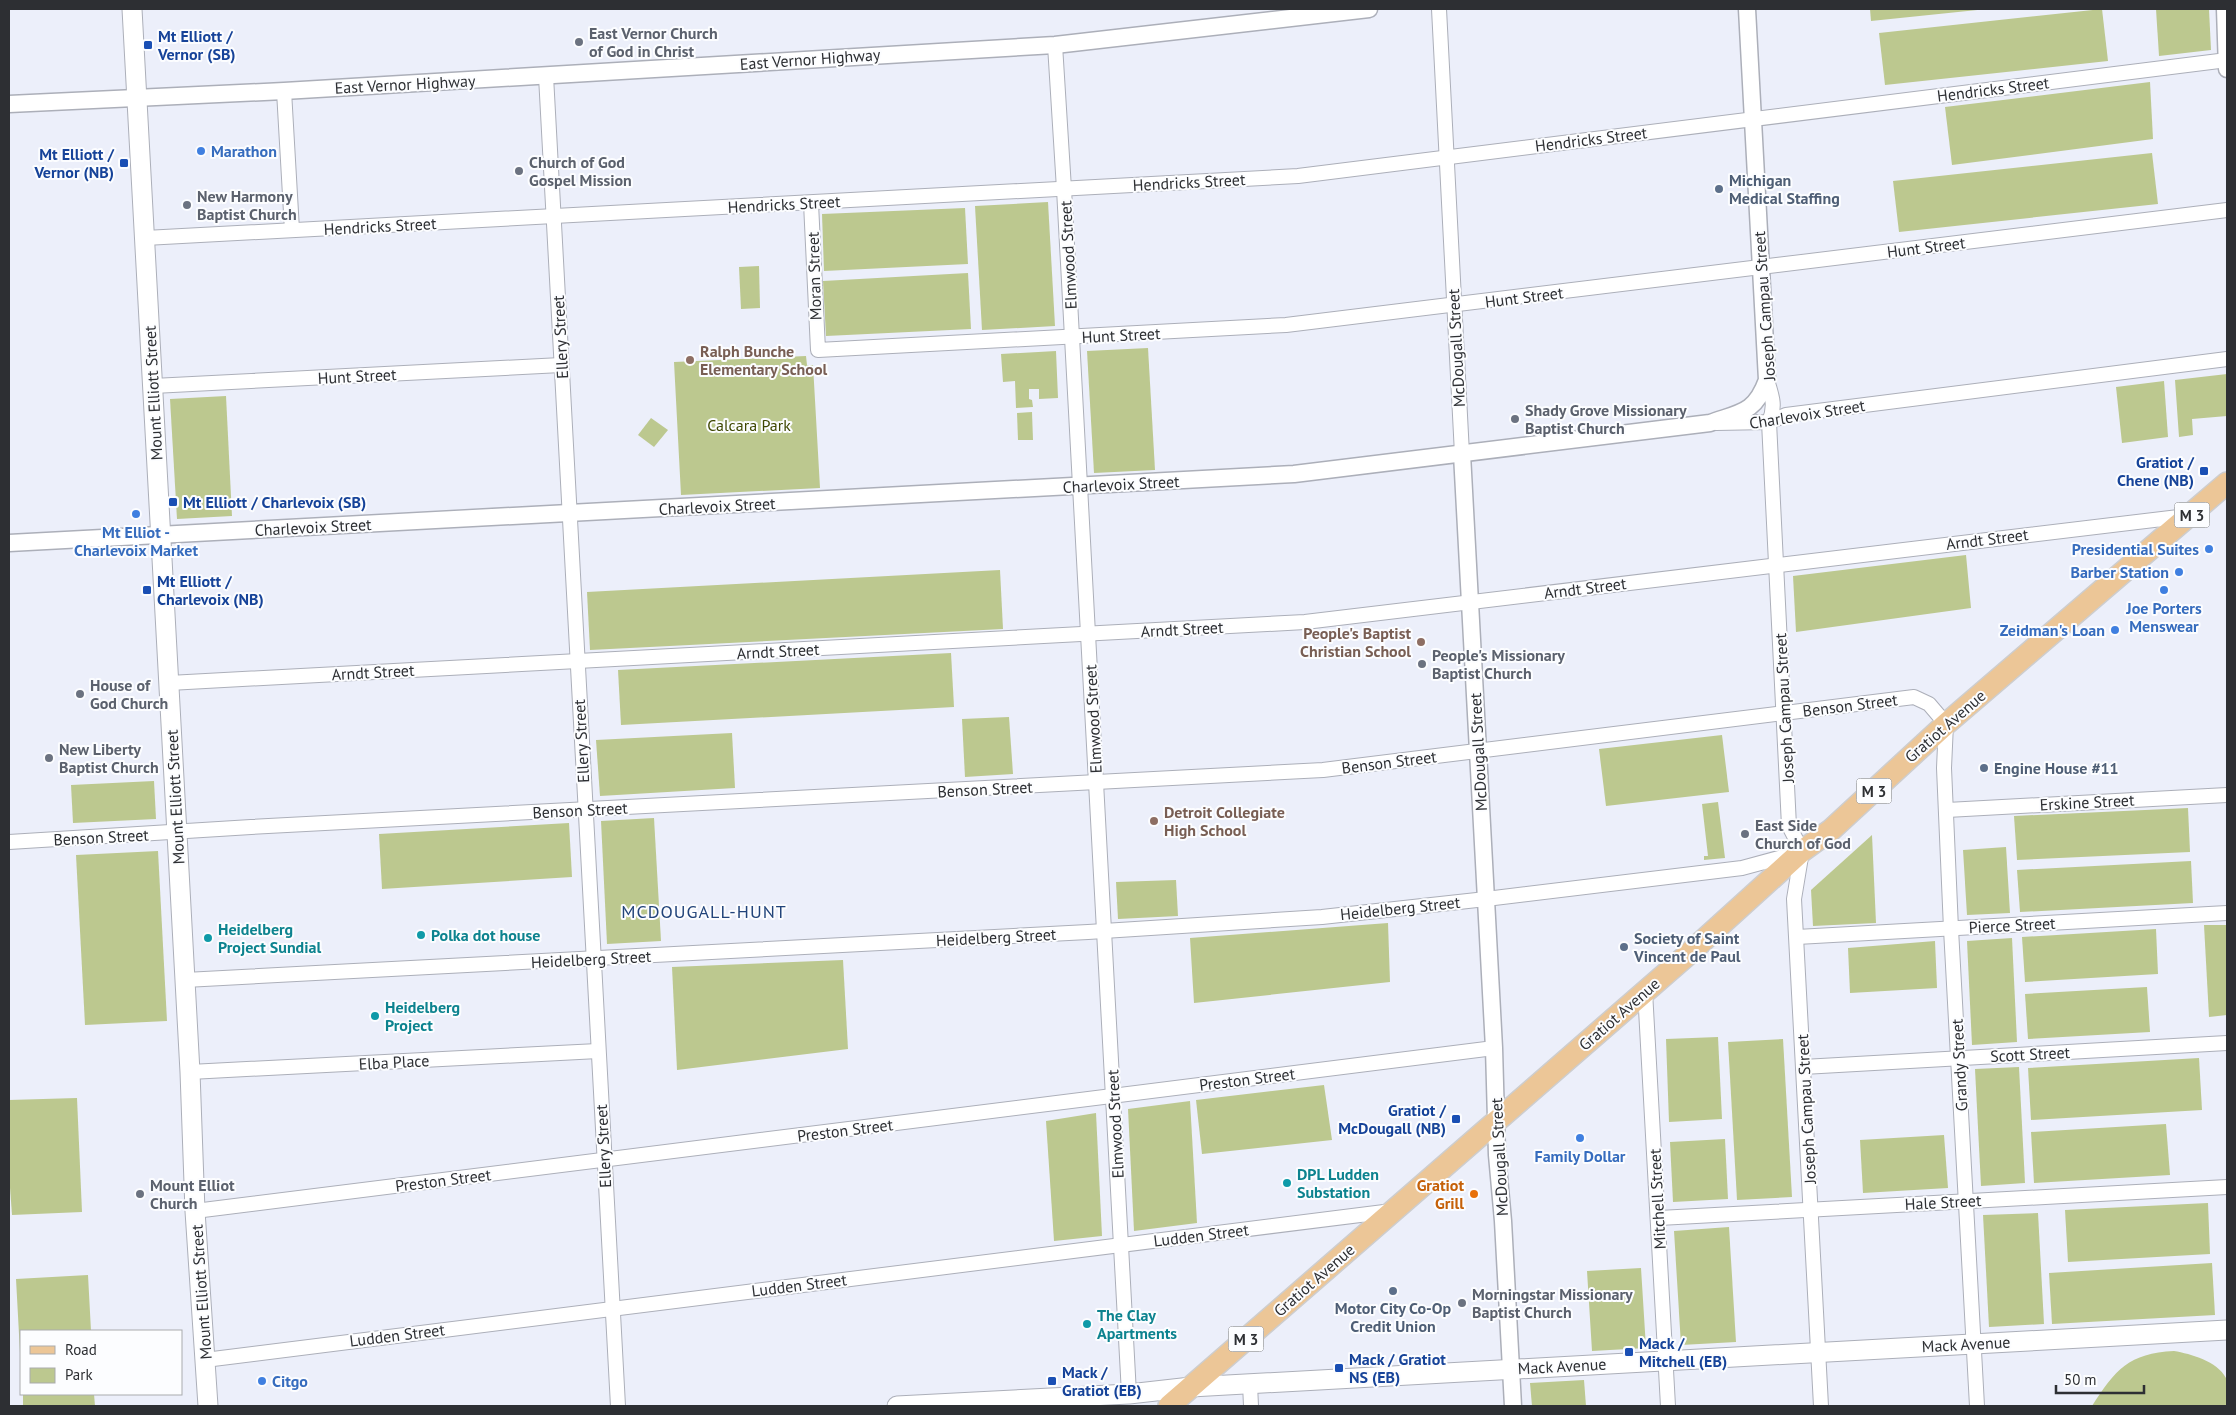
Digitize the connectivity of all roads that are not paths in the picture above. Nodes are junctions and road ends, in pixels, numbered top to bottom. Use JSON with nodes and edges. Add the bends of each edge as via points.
{"nodes":[{"id":1,"x":132,"y":9,"type":"edge"},
{"id":2,"x":1369,"y":9,"type":"edge"},
{"id":3,"x":1439,"y":9,"type":"edge"},
{"id":4,"x":1747,"y":9,"type":"edge"},
{"id":5,"x":2225,"y":9,"type":"edge"},
{"id":6,"x":1055,"y":45,"type":"junction"},
{"id":7,"x":2227,"y":60,"type":"edge"},
{"id":8,"x":2227,"y":69,"type":"edge"},
{"id":9,"x":546,"y":76,"type":"junction"},
{"id":10,"x":284,"y":91,"type":"junction"},
{"id":11,"x":137,"y":98,"type":"junction"},
{"id":12,"x":9,"y":104,"type":"edge"},
{"id":13,"x":1752,"y":119,"type":"junction"},
{"id":14,"x":1446,"y":157,"type":"junction"},
{"id":15,"x":1064,"y":189,"type":"junction"},
{"id":16,"x":811,"y":203,"type":"junction"},
{"id":17,"x":2227,"y":210,"type":"edge"},
{"id":18,"x":553,"y":216,"type":"junction"},
{"id":19,"x":292,"y":230,"type":"junction"},
{"id":20,"x":145,"y":238,"type":"junction"},
{"id":21,"x":1760,"y":267,"type":"junction"},
{"id":22,"x":1454,"y":306,"type":"junction"},
{"id":23,"x":1072,"y":338,"type":"junction"},
{"id":24,"x":818,"y":350,"type":"joint"},
{"id":25,"x":2227,"y":359,"type":"edge"},
{"id":26,"x":561,"y":365,"type":"junction"},
{"id":27,"x":1767,"y":380,"type":"junction"},
{"id":28,"x":152,"y":386,"type":"junction"},
{"id":29,"x":1769,"y":422,"type":"junction"},
{"id":30,"x":1710,"y":423,"type":"junction"},
{"id":31,"x":1462,"y":454,"type":"junction"},
{"id":32,"x":2227,"y":483,"type":"edge"},
{"id":33,"x":1080,"y":486,"type":"junction"},
{"id":34,"x":569,"y":514,"type":"junction"},
{"id":35,"x":2190,"y":516,"type":"junction"},
{"id":36,"x":160,"y":535,"type":"junction"},
{"id":37,"x":9,"y":544,"type":"edge"},
{"id":38,"x":1777,"y":564,"type":"junction"},
{"id":39,"x":1470,"y":602,"type":"junction"},
{"id":40,"x":1088,"y":634,"type":"junction"},
{"id":41,"x":577,"y":662,"type":"junction"},
{"id":42,"x":169,"y":683,"type":"junction"},
{"id":43,"x":1785,"y":713,"type":"junction"},
{"id":44,"x":1946,"y":724,"type":"junction"},
{"id":45,"x":1478,"y":751,"type":"junction"},
{"id":46,"x":1096,"y":783,"type":"junction"},
{"id":47,"x":2227,"y":795,"type":"edge"},
{"id":48,"x":585,"y":810,"type":"junction"},
{"id":49,"x":1947,"y":810,"type":"junction"},
{"id":50,"x":177,"y":832,"type":"junction"},
{"id":51,"x":9,"y":842,"type":"edge"},
{"id":52,"x":1802,"y":851,"type":"junction"},
{"id":53,"x":1486,"y":899,"type":"junction"},
{"id":54,"x":2227,"y":913,"type":"edge"},
{"id":55,"x":1951,"y":929,"type":"junction"},
{"id":56,"x":1104,"y":931,"type":"junction"},
{"id":57,"x":1797,"y":937,"type":"junction"},
{"id":58,"x":593,"y":958,"type":"junction"},
{"id":59,"x":185,"y":980,"type":"junction"},
{"id":60,"x":1645,"y":991,"type":"junction"},
{"id":61,"x":2227,"y":1043,"type":"edge"},
{"id":62,"x":1494,"y":1048,"type":"junction"},
{"id":63,"x":598,"y":1051,"type":"junction"},
{"id":64,"x":1958,"y":1058,"type":"junction"},
{"id":65,"x":1803,"y":1066,"type":"junction"},
{"id":66,"x":190,"y":1072,"type":"junction"},
{"id":67,"x":1114,"y":1096,"type":"junction"},
{"id":68,"x":1496,"y":1121,"type":"junction"},
{"id":69,"x":604,"y":1160,"type":"junction"},
{"id":70,"x":2227,"y":1187,"type":"edge"},
{"id":71,"x":1966,"y":1201,"type":"junction"},
{"id":72,"x":1810,"y":1210,"type":"junction"},
{"id":73,"x":195,"y":1211,"type":"junction"},
{"id":74,"x":1393,"y":1211,"type":"junction"},
{"id":75,"x":1659,"y":1218,"type":"junction"},
{"id":76,"x":1122,"y":1245,"type":"junction"},
{"id":77,"x":612,"y":1308,"type":"junction"},
{"id":78,"x":2227,"y":1330,"type":"edge"},
{"id":79,"x":1974,"y":1344,"type":"junction"},
{"id":80,"x":1818,"y":1352,"type":"junction"},
{"id":81,"x":206,"y":1360,"type":"junction"},
{"id":82,"x":1665,"y":1361,"type":"junction"},
{"id":83,"x":1511,"y":1369,"type":"junction"},
{"id":84,"x":1250,"y":1384,"type":"junction"},
{"id":85,"x":1191,"y":1387,"type":"junction"},
{"id":86,"x":1129,"y":1394,"type":"junction"},
{"id":87,"x":208,"y":1406,"type":"edge"},
{"id":88,"x":618,"y":1406,"type":"edge"},
{"id":89,"x":897,"y":1406,"type":"edge"},
{"id":90,"x":1169,"y":1406,"type":"edge"},
{"id":91,"x":1251,"y":1406,"type":"edge"},
{"id":92,"x":1513,"y":1406,"type":"edge"},
{"id":93,"x":1668,"y":1406,"type":"edge"},
{"id":94,"x":1821,"y":1406,"type":"edge"},
{"id":95,"x":1977,"y":1406,"type":"edge"}],
"edges":[{"from":1,"to":11,"type":"main road","name":"Mount Elliott Street"},
{"from":2,"to":6,"type":"street","name":"East Vernor Highway"},
{"from":3,"to":14,"type":"street","name":"McDougall Street"},
{"from":4,"to":13,"type":"street","name":"Joseph Campau Street"},
{"from":5,"to":7,"type":"street"},
{"from":6,"to":9,"type":"street","name":"East Vernor Highway"},
{"from":6,"to":15,"type":"street","name":"Elmwood Street"},
{"from":7,"to":8,"type":"street"},
{"from":7,"to":13,"type":"street","name":"Hendricks Street"},
{"from":9,"to":10,"type":"street","name":"East Vernor Highway"},
{"from":9,"to":18,"type":"street","name":"Ellery Street"},
{"from":10,"to":11,"type":"street","name":"East Vernor Highway"},
{"from":10,"to":19,"type":"street"},
{"from":11,"to":12,"type":"street","name":"East Vernor Highway"},
{"from":11,"to":20,"type":"main road","name":"Mount Elliott Street"},
{"from":13,"to":14,"type":"street","name":"Hendricks Street"},
{"from":13,"to":21,"type":"street","name":"Joseph Campau Street"},
{"from":14,"to":15,"type":"street","name":"Hendricks Street","via":[[1298,176]]},
{"from":14,"to":22,"type":"street","name":"McDougall Street"},
{"from":15,"to":16,"type":"street","name":"Hendricks Street"},
{"from":15,"to":23,"type":"street","name":"Elmwood Street"},
{"from":16,"to":18,"type":"street","name":"Hendricks Street"},
{"from":16,"to":24,"type":"street","name":"Moran Street"},
{"from":17,"to":21,"type":"street","name":"Hunt Street"},
{"from":18,"to":19,"type":"street","name":"Hendricks Street"},
{"from":18,"to":26,"type":"street","name":"Ellery Street"},
{"from":19,"to":20,"type":"street","name":"Hendricks Street"},
{"from":20,"to":28,"type":"main road","name":"Mount Elliott Street"},
{"from":21,"to":22,"type":"street","name":"Hunt Street"},
{"from":21,"to":27,"type":"street","name":"Joseph Campau Street"},
{"from":22,"to":23,"type":"street","name":"Hunt Street","via":[[1286,325]]},
{"from":22,"to":31,"type":"street","name":"McDougall Street"},
{"from":23,"to":24,"type":"street","name":"Hunt Street"},
{"from":23,"to":33,"type":"street","name":"Elmwood Street"},
{"from":25,"to":29,"type":"street","name":"Charlevoix Street","via":[[1786,414]]},
{"from":26,"to":28,"type":"street","name":"Hunt Street"},
{"from":26,"to":34,"type":"street","name":"Ellery Street"},
{"from":27,"to":29,"type":"street","name":"Joseph Campau Street","via":[[1774,399],[1774,411]]},
{"from":27,"to":30,"type":"street","via":[[1761,396],[1752,406]]},
{"from":28,"to":36,"type":"main road","name":"Mount Elliott Street"},
{"from":29,"to":30,"type":"street","name":"Charlevoix Street"},
{"from":29,"to":38,"type":"street","name":"Joseph Campau Street"},
{"from":30,"to":31,"type":"street","name":"Charlevoix Street"},
{"from":31,"to":33,"type":"street","name":"Charlevoix Street","via":[[1314,472]]},
{"from":31,"to":39,"type":"street","name":"McDougall Street"},
{"from":32,"to":35,"type":"main road","name":"Gratiot Avenue","number":"M 3"},
{"from":33,"to":34,"type":"street","name":"Charlevoix Street"},
{"from":33,"to":40,"type":"street","name":"Elmwood Street"},
{"from":34,"to":36,"type":"street","name":"Charlevoix Street"},
{"from":34,"to":41,"type":"street","name":"Ellery Street"},
{"from":35,"to":38,"type":"street","name":"Arndt Street"},
{"from":35,"to":44,"type":"main road","name":"Gratiot Avenue","number":"M 3"},
{"from":36,"to":37,"type":"street","name":"Charlevoix Street"},
{"from":36,"to":42,"type":"main road","name":"Mount Elliott Street"},
{"from":38,"to":39,"type":"street","name":"Arndt Street"},
{"from":38,"to":43,"type":"street","name":"Joseph Campau Street"},
{"from":39,"to":40,"type":"street","name":"Arndt Street","via":[[1305,622]]},
{"from":39,"to":45,"type":"street","name":"McDougall Street"},
{"from":40,"to":41,"type":"street","name":"Arndt Street"},
{"from":40,"to":46,"type":"street","name":"Elmwood Street"},
{"from":41,"to":42,"type":"street","name":"Arndt Street"},
{"from":41,"to":48,"type":"street","name":"Ellery Street"},
{"from":42,"to":50,"type":"main road","name":"Mount Elliott Street"},
{"from":43,"to":44,"type":"street","name":"Benson Street","via":[[1914,697],[1929,704]]},
{"from":43,"to":45,"type":"street","name":"Benson Street"},
{"from":43,"to":52,"type":"street","name":"Joseph Campau Street","via":[[1789,826]]},
{"from":44,"to":49,"type":"street","name":"Grandy Street","via":[[1944,768]]},
{"from":44,"to":52,"type":"main road","name":"Gratiot Avenue","number":"M 3","via":[[1831,830]]},
{"from":45,"to":46,"type":"street","name":"Benson Street","via":[[1323,770]]},
{"from":45,"to":53,"type":"street","name":"McDougall Street"},
{"from":46,"to":48,"type":"street","name":"Benson Street"},
{"from":46,"to":56,"type":"street","name":"Elmwood Street"},
{"from":47,"to":49,"type":"street","name":"Erskine Street"},
{"from":48,"to":50,"type":"street","name":"Benson Street"},
{"from":48,"to":58,"type":"street","name":"Ellery Street"},
{"from":49,"to":55,"type":"street","name":"Grandy Street"},
{"from":50,"to":51,"type":"street","name":"Benson Street"},
{"from":50,"to":59,"type":"main road","name":"Mount Elliott Street"},
{"from":52,"to":53,"type":"street","name":"Heidelberg Street","via":[[1742,868]]},
{"from":52,"to":57,"type":"street","name":"Joseph Campau Street","via":[[1794,899]]},
{"from":52,"to":60,"type":"main road","name":"Gratiot Avenue","number":"M 3"},
{"from":53,"to":56,"type":"street","name":"Heidelberg Street","via":[[1322,917]]},
{"from":53,"to":62,"type":"street","name":"McDougall Street"},
{"from":54,"to":55,"type":"street","name":"Pierce Street"},
{"from":55,"to":57,"type":"street","name":"Pierce Street"},
{"from":55,"to":64,"type":"street","name":"Grandy Street"},
{"from":56,"to":58,"type":"street","name":"Heidelberg Street"},
{"from":56,"to":67,"type":"street","name":"Elmwood Street"},
{"from":57,"to":65,"type":"street","name":"Joseph Campau Street"},
{"from":58,"to":59,"type":"street","name":"Heidelberg Street"},
{"from":58,"to":63,"type":"street","name":"Ellery Street"},
{"from":59,"to":66,"type":"main road","name":"Mount Elliott Street"},
{"from":60,"to":68,"type":"main road","name":"Gratiot Avenue","number":"M 3"},
{"from":60,"to":75,"type":"street","name":"Mitchell Street"},
{"from":61,"to":64,"type":"street","name":"Scott Street"},
{"from":62,"to":67,"type":"street","name":"Preston Street"},
{"from":62,"to":68,"type":"street","name":"McDougall Street"},
{"from":63,"to":66,"type":"street","name":"Elba Place"},
{"from":63,"to":69,"type":"street","name":"Ellery Street"},
{"from":64,"to":65,"type":"street","name":"Scott Street"},
{"from":64,"to":71,"type":"street","name":"Grandy Street"},
{"from":65,"to":72,"type":"street","name":"Joseph Campau Street"},
{"from":66,"to":73,"type":"main road","name":"Mount Elliott Street"},
{"from":67,"to":69,"type":"street","name":"Preston Street"},
{"from":67,"to":76,"type":"street","name":"Elmwood Street"},
{"from":68,"to":74,"type":"main road","name":"Gratiot Avenue","number":"M 3"},
{"from":68,"to":83,"type":"street","name":"McDougall Street"},
{"from":69,"to":73,"type":"street","name":"Preston Street"},
{"from":69,"to":77,"type":"street","name":"Ellery Street"},
{"from":70,"to":71,"type":"street","name":"Hale Street"},
{"from":71,"to":72,"type":"street","name":"Hale Street"},
{"from":71,"to":79,"type":"street","name":"Grandy Street"},
{"from":72,"to":75,"type":"street","name":"Hale Street"},
{"from":72,"to":80,"type":"street","name":"Joseph Campau Street"},
{"from":73,"to":81,"type":"main road","name":"Mount Elliott Street"},
{"from":74,"to":76,"type":"street","name":"Ludden Street"},
{"from":74,"to":85,"type":"main road","name":"Gratiot Avenue","number":"M 3"},
{"from":75,"to":82,"type":"street","name":"Mitchell Street"},
{"from":76,"to":77,"type":"street","name":"Ludden Street"},
{"from":76,"to":86,"type":"street","name":"Elmwood Street"},
{"from":77,"to":81,"type":"street","name":"Ludden Street"},
{"from":77,"to":88,"type":"street","name":"Ellery Street"},
{"from":78,"to":79,"type":"main road","name":"Mack Avenue"},
{"from":79,"to":80,"type":"main road","name":"Mack Avenue"},
{"from":79,"to":95,"type":"street","name":"Grandy Street"},
{"from":80,"to":82,"type":"main road","name":"Mack Avenue"},
{"from":80,"to":94,"type":"street","name":"Joseph Campau Street"},
{"from":81,"to":87,"type":"main road","name":"Mount Elliott Street"},
{"from":82,"to":83,"type":"main road","name":"Mack Avenue"},
{"from":82,"to":93,"type":"street","name":"Mitchell Street"},
{"from":83,"to":84,"type":"main road","name":"Mack Avenue"},
{"from":83,"to":92,"type":"street","name":"McDougall Street"},
{"from":84,"to":85,"type":"main road","name":"Mack Avenue"},
{"from":84,"to":91,"type":"street"},
{"from":85,"to":86,"type":"main road","name":"Mack Avenue"},
{"from":85,"to":90,"type":"main road","name":"Gratiot Avenue","number":"M 3"},
{"from":86,"to":89,"type":"main road","name":"Mack Avenue"}]}
